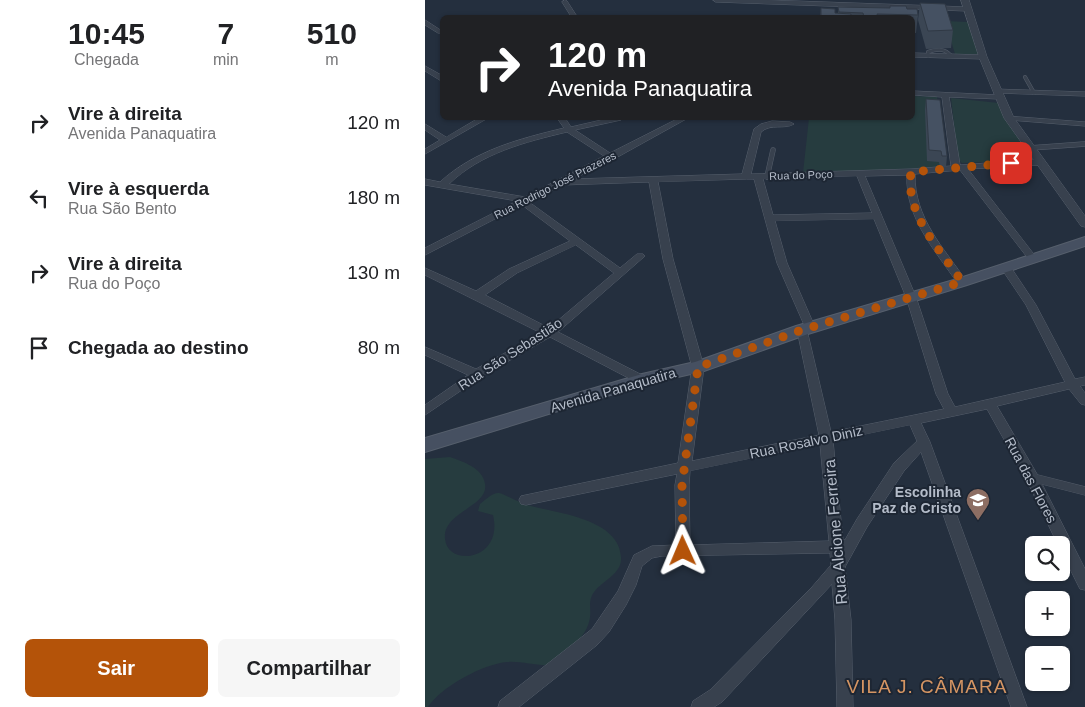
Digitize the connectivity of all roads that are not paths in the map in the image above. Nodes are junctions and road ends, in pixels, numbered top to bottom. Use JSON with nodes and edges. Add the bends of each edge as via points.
{"nodes":[{"id":1,"x":716,"y":0,"type":"edge"},
{"id":2,"x":965,"y":0,"type":"edge"},
{"id":3,"x":756,"y":1,"type":"edge"},
{"id":4,"x":565,"y":2,"type":"dead end"},
{"id":5,"x":967,"y":9,"type":"junction"},
{"id":6,"x":573,"y":15,"type":"edge"},
{"id":7,"x":425,"y":22,"type":"edge"},
{"id":8,"x":440,"y":32,"type":"dead end"},
{"id":9,"x":915,"y":55,"type":"edge"},
{"id":10,"x":983,"y":57,"type":"junction"},
{"id":11,"x":425,"y":68,"type":"edge"},
{"id":12,"x":1025,"y":77,"type":"dead end"},
{"id":13,"x":440,"y":78,"type":"edge"},
{"id":14,"x":915,"y":93,"type":"edge"},
{"id":15,"x":945,"y":94,"type":"junction"},
{"id":16,"x":998,"y":94,"type":"junction"},
{"id":17,"x":1034,"y":94,"type":"junction"},
{"id":18,"x":1085,"y":94,"type":"edge"},
{"id":19,"x":1009,"y":118,"type":"junction"},
{"id":20,"x":480,"y":120,"type":"edge"},
{"id":21,"x":562,"y":120,"type":"edge"},
{"id":22,"x":609,"y":120,"type":"edge"},
{"id":23,"x":680,"y":120,"type":"edge"},
{"id":24,"x":790,"y":124,"type":"dead end"},
{"id":25,"x":1085,"y":124,"type":"edge"},
{"id":26,"x":425,"y":126,"type":"edge"},
{"id":27,"x":569,"y":130,"type":"junction"},
{"id":28,"x":445,"y":140,"type":"junction"},
{"id":29,"x":1085,"y":144,"type":"edge"},
{"id":30,"x":1030,"y":148,"type":"junction"},
{"id":31,"x":773,"y":150,"type":"dead end"},
{"id":32,"x":425,"y":152,"type":"edge"},
{"id":33,"x":611,"y":157,"type":"junction"},
{"id":34,"x":1040,"y":162,"type":"junction"},
{"id":35,"x":959,"y":168,"type":"junction"},
{"id":36,"x":911,"y":172,"type":"junction"},
{"id":37,"x":860,"y":173,"type":"junction"},
{"id":38,"x":763,"y":177,"type":"junction"},
{"id":39,"x":746,"y":178,"type":"junction"},
{"id":40,"x":653,"y":181,"type":"junction"},
{"id":41,"x":425,"y":182,"type":"edge"},
{"id":42,"x":562,"y":182,"type":"junction"},
{"id":43,"x":442,"y":185,"type":"junction"},
{"id":44,"x":526,"y":201,"type":"junction"},
{"id":45,"x":877,"y":216,"type":"junction"},
{"id":46,"x":768,"y":218,"type":"junction"},
{"id":47,"x":1085,"y":224,"type":"edge"},
{"id":48,"x":577,"y":241,"type":"junction"},
{"id":49,"x":1085,"y":241,"type":"edge"},
{"id":50,"x":425,"y":252,"type":"edge"},
{"id":51,"x":639,"y":256,"type":"dead end"},
{"id":52,"x":1033,"y":259,"type":"junction"},
{"id":53,"x":1006,"y":268,"type":"junction"},
{"id":54,"x":425,"y":271,"type":"edge"},
{"id":55,"x":621,"y":273,"type":"junction"},
{"id":56,"x":962,"y":282,"type":"junction"},
{"id":57,"x":477,"y":295,"type":"junction"},
{"id":58,"x":911,"y":297,"type":"junction"},
{"id":59,"x":806,"y":328,"type":"junction"},
{"id":60,"x":551,"y":332,"type":"junction"},
{"id":61,"x":425,"y":351,"type":"edge"},
{"id":62,"x":698,"y":367,"type":"junction"},
{"id":63,"x":477,"y":374,"type":"junction"},
{"id":64,"x":642,"y":380,"type":"junction"},
{"id":65,"x":1085,"y":381,"type":"edge"},
{"id":66,"x":1072,"y":384,"type":"junction"},
{"id":67,"x":1085,"y":401,"type":"edge"},
{"id":68,"x":990,"y":404,"type":"junction"},
{"id":69,"x":425,"y":410,"type":"edge"},
{"id":70,"x":951,"y":411,"type":"junction"},
{"id":71,"x":914,"y":420,"type":"junction"},
{"id":72,"x":826,"y":438,"type":"junction"},
{"id":73,"x":924,"y":442,"type":"junction"},
{"id":74,"x":425,"y":445,"type":"edge"},
{"id":75,"x":684,"y":468,"type":"junction"},
{"id":76,"x":1032,"y":478,"type":"junction"},
{"id":77,"x":1085,"y":491,"type":"edge"},
{"id":78,"x":526,"y":500,"type":"dead end"},
{"id":79,"x":842,"y":547,"type":"junction"},
{"id":80,"x":683,"y":551,"type":"junction"},
{"id":81,"x":838,"y":567,"type":"junction"},
{"id":82,"x":1085,"y":584,"type":"edge"},
{"id":83,"x":715,"y":702,"type":"edge"},
{"id":84,"x":506,"y":707,"type":"edge"},
{"id":85,"x":699,"y":707,"type":"edge"},
{"id":86,"x":845,"y":707,"type":"edge"},
{"id":87,"x":1019,"y":707,"type":"edge"}],
"edges":[{"from":1,"to":3,"type":"street"},
{"from":2,"to":5,"type":"street"},
{"from":3,"to":5,"type":"street"},
{"from":4,"to":6,"type":"street"},
{"from":5,"to":10,"type":"street"},
{"from":7,"to":8,"type":"street"},
{"from":9,"to":10,"type":"street"},
{"from":10,"to":16,"type":"street"},
{"from":11,"to":13,"type":"street"},
{"from":12,"to":17,"type":"lane"},
{"from":14,"to":15,"type":"street"},
{"from":15,"to":16,"type":"street"},
{"from":15,"to":35,"type":"street"},
{"from":16,"to":17,"type":"street"},
{"from":16,"to":19,"type":"street"},
{"from":17,"to":18,"type":"street"},
{"from":19,"to":25,"type":"street"},
{"from":19,"to":30,"type":"street"},
{"from":20,"to":28,"type":"street"},
{"from":21,"to":27,"type":"street"},
{"from":22,"to":27,"type":"street"},
{"from":23,"to":33,"type":"street","name":"Rua Rodrigo José Prazeres"},
{"from":24,"to":39,"type":"street","via":[[761,126]]},
{"from":26,"to":28,"type":"street"},
{"from":27,"to":33,"type":"street"},
{"from":27,"to":43,"type":"street","via":[[483,156],[463,167]]},
{"from":28,"to":32,"type":"street"},
{"from":29,"to":30,"type":"lane"},
{"from":30,"to":34,"type":"street"},
{"from":31,"to":38,"type":"lane"},
{"from":33,"to":42,"type":"street","name":"Rua Rodrigo José Prazeres"},
{"from":34,"to":35,"type":"street","name":"Rua do Poço"},
{"from":34,"to":47,"type":"street"},
{"from":35,"to":36,"type":"street","name":"Rua do Poço"},
{"from":35,"to":52,"type":"street"},
{"from":36,"to":37,"type":"street","name":"Rua do Poço"},
{"from":36,"to":56,"type":"street","via":[[911,192],[920,221]]},
{"from":37,"to":38,"type":"street","name":"Rua do Poço"},
{"from":37,"to":45,"type":"street"},
{"from":38,"to":39,"type":"street","name":"Rua do Poço"},
{"from":38,"to":46,"type":"street","name":"Rua Alcione Ferreira"},
{"from":39,"to":40,"type":"street","name":"Rua do Poço"},
{"from":40,"to":42,"type":"street","name":"Rua do Poço"},
{"from":40,"to":62,"type":"street","via":[[668,259]]},
{"from":41,"to":43,"type":"street"},
{"from":42,"to":44,"type":"street","name":"Rua Rodrigo José Prazeres"},
{"from":43,"to":44,"type":"street"},
{"from":44,"to":48,"type":"street"},
{"from":44,"to":50,"type":"street","name":"Rua Rodrigo José Prazeres"},
{"from":45,"to":46,"type":"street"},
{"from":45,"to":58,"type":"street"},
{"from":46,"to":59,"type":"street","name":"Rua Alcione Ferreira"},
{"from":48,"to":55,"type":"street"},
{"from":48,"to":57,"type":"street","via":[[513,271]]},
{"from":49,"to":52,"type":"main road","name":"Avenida Panaquatira"},
{"from":51,"to":55,"type":"street","name":"Rua São Sebastião"},
{"from":52,"to":53,"type":"main road","name":"Avenida Panaquatira"},
{"from":53,"to":56,"type":"main road","name":"Avenida Panaquatira"},
{"from":53,"to":66,"type":"street","via":[[1031,305]]},
{"from":54,"to":57,"type":"street"},
{"from":55,"to":60,"type":"street","name":"Rua São Sebastião"},
{"from":56,"to":58,"type":"main road","name":"Avenida Panaquatira"},
{"from":57,"to":60,"type":"street"},
{"from":58,"to":59,"type":"main road","name":"Avenida Panaquatira"},
{"from":58,"to":70,"type":"street","via":[[942,394]]},
{"from":59,"to":62,"type":"main road","name":"Avenida Panaquatira"},
{"from":59,"to":72,"type":"street","name":"Rua Alcione Ferreira"},
{"from":60,"to":63,"type":"street","name":"Rua São Sebastião"},
{"from":60,"to":64,"type":"street"},
{"from":61,"to":63,"type":"street"},
{"from":62,"to":64,"type":"main road","name":"Avenida Panaquatira"},
{"from":62,"to":75,"type":"street"},
{"from":63,"to":69,"type":"street","name":"Rua São Sebastião"},
{"from":64,"to":74,"type":"main road","name":"Avenida Panaquatira"},
{"from":65,"to":66,"type":"street","name":"Rua Rosalvo Diniz"},
{"from":66,"to":67,"type":"street"},
{"from":66,"to":68,"type":"street","name":"Rua Rosalvo Diniz"},
{"from":68,"to":70,"type":"street","name":"Rua Rosalvo Diniz"},
{"from":68,"to":76,"type":"street","name":"Rua das Flores"},
{"from":70,"to":71,"type":"street","name":"Rua Rosalvo Diniz"},
{"from":71,"to":72,"type":"street","name":"Rua Rosalvo Diniz"},
{"from":71,"to":73,"type":"street"},
{"from":72,"to":75,"type":"street","name":"Rua Rosalvo Diniz"},
{"from":72,"to":79,"type":"street","name":"Rua Alcione Ferreira"},
{"from":73,"to":79,"type":"street","via":[[899,467]]},
{"from":73,"to":87,"type":"street"},
{"from":75,"to":78,"type":"street","name":"Rua Rosalvo Diniz"},
{"from":75,"to":80,"type":"street"},
{"from":76,"to":77,"type":"lane"},
{"from":76,"to":82,"type":"street","name":"Rua das Flores"},
{"from":79,"to":80,"type":"street"},
{"from":79,"to":81,"type":"street"},
{"from":80,"to":84,"type":"street","via":[[661,549],[640,558],[621,600],[595,637]]},
{"from":81,"to":83,"type":"street"},
{"from":81,"to":86,"type":"street","name":"Rua Alcione Ferreira"},
{"from":83,"to":85,"type":"street"}]}
